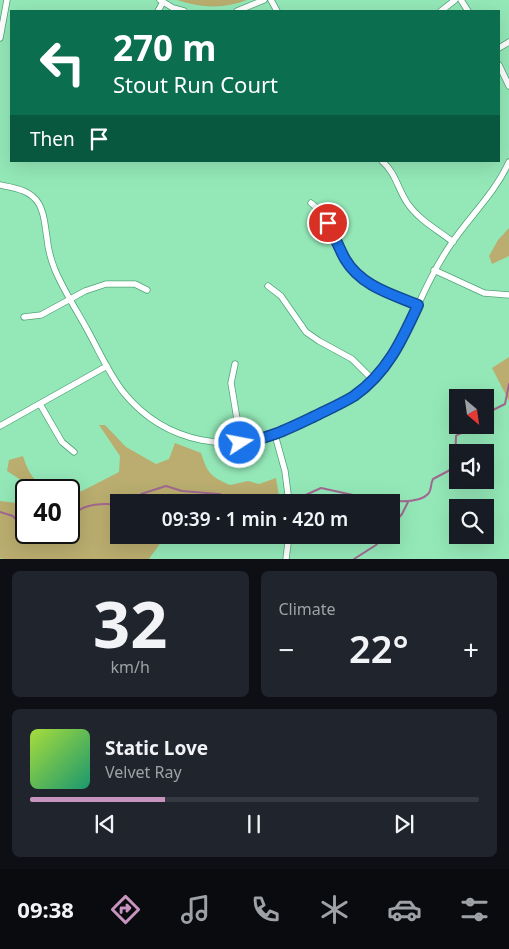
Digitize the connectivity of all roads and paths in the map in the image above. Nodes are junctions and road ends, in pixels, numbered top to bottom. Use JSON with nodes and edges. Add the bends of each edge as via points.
{"nodes":[{"id":1,"x":7,"y":0,"type":"edge"},
{"id":2,"x":264,"y":0,"type":"edge"},
{"id":3,"x":455,"y":0,"type":"edge"},
{"id":4,"x":161,"y":1,"type":"edge"},
{"id":5,"x":182,"y":10,"type":"edge"},
{"id":6,"x":239,"y":10,"type":"edge"},
{"id":7,"x":442,"y":10,"type":"edge"},
{"id":8,"x":0,"y":38,"type":"edge"},
{"id":9,"x":500,"y":67,"type":"edge"},
{"id":10,"x":509,"y":86,"type":"edge"},
{"id":11,"x":383,"y":162,"type":"edge"},
{"id":12,"x":509,"y":162,"type":"edge"},
{"id":13,"x":0,"y":185,"type":"edge"},
{"id":14,"x":311,"y":203,"type":"dead end"},
{"id":15,"x":453,"y":242,"type":"junction"},
{"id":16,"x":434,"y":270,"type":"junction"},
{"id":17,"x":268,"y":286,"type":"dead end"},
{"id":18,"x":147,"y":290,"type":"dead end"},
{"id":19,"x":509,"y":295,"type":"edge"},
{"id":20,"x":70,"y":299,"type":"junction"},
{"id":21,"x":418,"y":305,"type":"junction"},
{"id":22,"x":24,"y":317,"type":"dead end"},
{"id":23,"x":235,"y":364,"type":"dead end"},
{"id":24,"x":107,"y":366,"type":"junction"},
{"id":25,"x":373,"y":380,"type":"junction"},
{"id":26,"x":40,"y":404,"type":"junction"},
{"id":27,"x":0,"y":426,"type":"edge"},
{"id":28,"x":275,"y":435,"type":"junction"},
{"id":29,"x":240,"y":443,"type":"junction"},
{"id":30,"x":74,"y":452,"type":"dead end"},
{"id":31,"x":288,"y":494,"type":"edge"},
{"id":32,"x":288,"y":544,"type":"edge"},
{"id":33,"x":286,"y":559,"type":"edge"}],
"edges":[{"from":1,"to":8,"type":"street"},
{"from":2,"to":6,"type":"street"},
{"from":3,"to":7,"type":"street"},
{"from":4,"to":5,"type":"street"},
{"from":9,"to":10,"type":"street"},
{"from":11,"to":15,"type":"street","via":[[392,172],[402,196],[413,211]]},
{"from":12,"to":15,"type":"street","via":[[493,190]]},
{"from":13,"to":20,"type":"street","via":[[24,190],[39,204],[52,261]]},
{"from":14,"to":21,"type":"street","via":[[324,215],[345,259],[359,277]]},
{"from":15,"to":16,"type":"street"},
{"from":16,"to":19,"type":"street","via":[[484,293]]},
{"from":16,"to":21,"type":"street"},
{"from":17,"to":25,"type":"street","via":[[281,296],[306,332],[352,359]]},
{"from":18,"to":20,"type":"street","via":[[135,284],[106,284]]},
{"from":20,"to":22,"type":"street","via":[[41,315]]},
{"from":20,"to":24,"type":"street"},
{"from":21,"to":25,"type":"street","via":[[391,359]]},
{"from":23,"to":29,"type":"street","via":[[231,383]]},
{"from":24,"to":26,"type":"street"},
{"from":24,"to":29,"type":"street","via":[[132,402],[164,427],[197,440]]},
{"from":25,"to":28,"type":"street","via":[[345,401]]},
{"from":26,"to":27,"type":"street"},
{"from":26,"to":30,"type":"street","via":[[62,442]]},
{"from":28,"to":29,"type":"street"},
{"from":28,"to":31,"type":"street"},
{"from":32,"to":33,"type":"street"}]}
